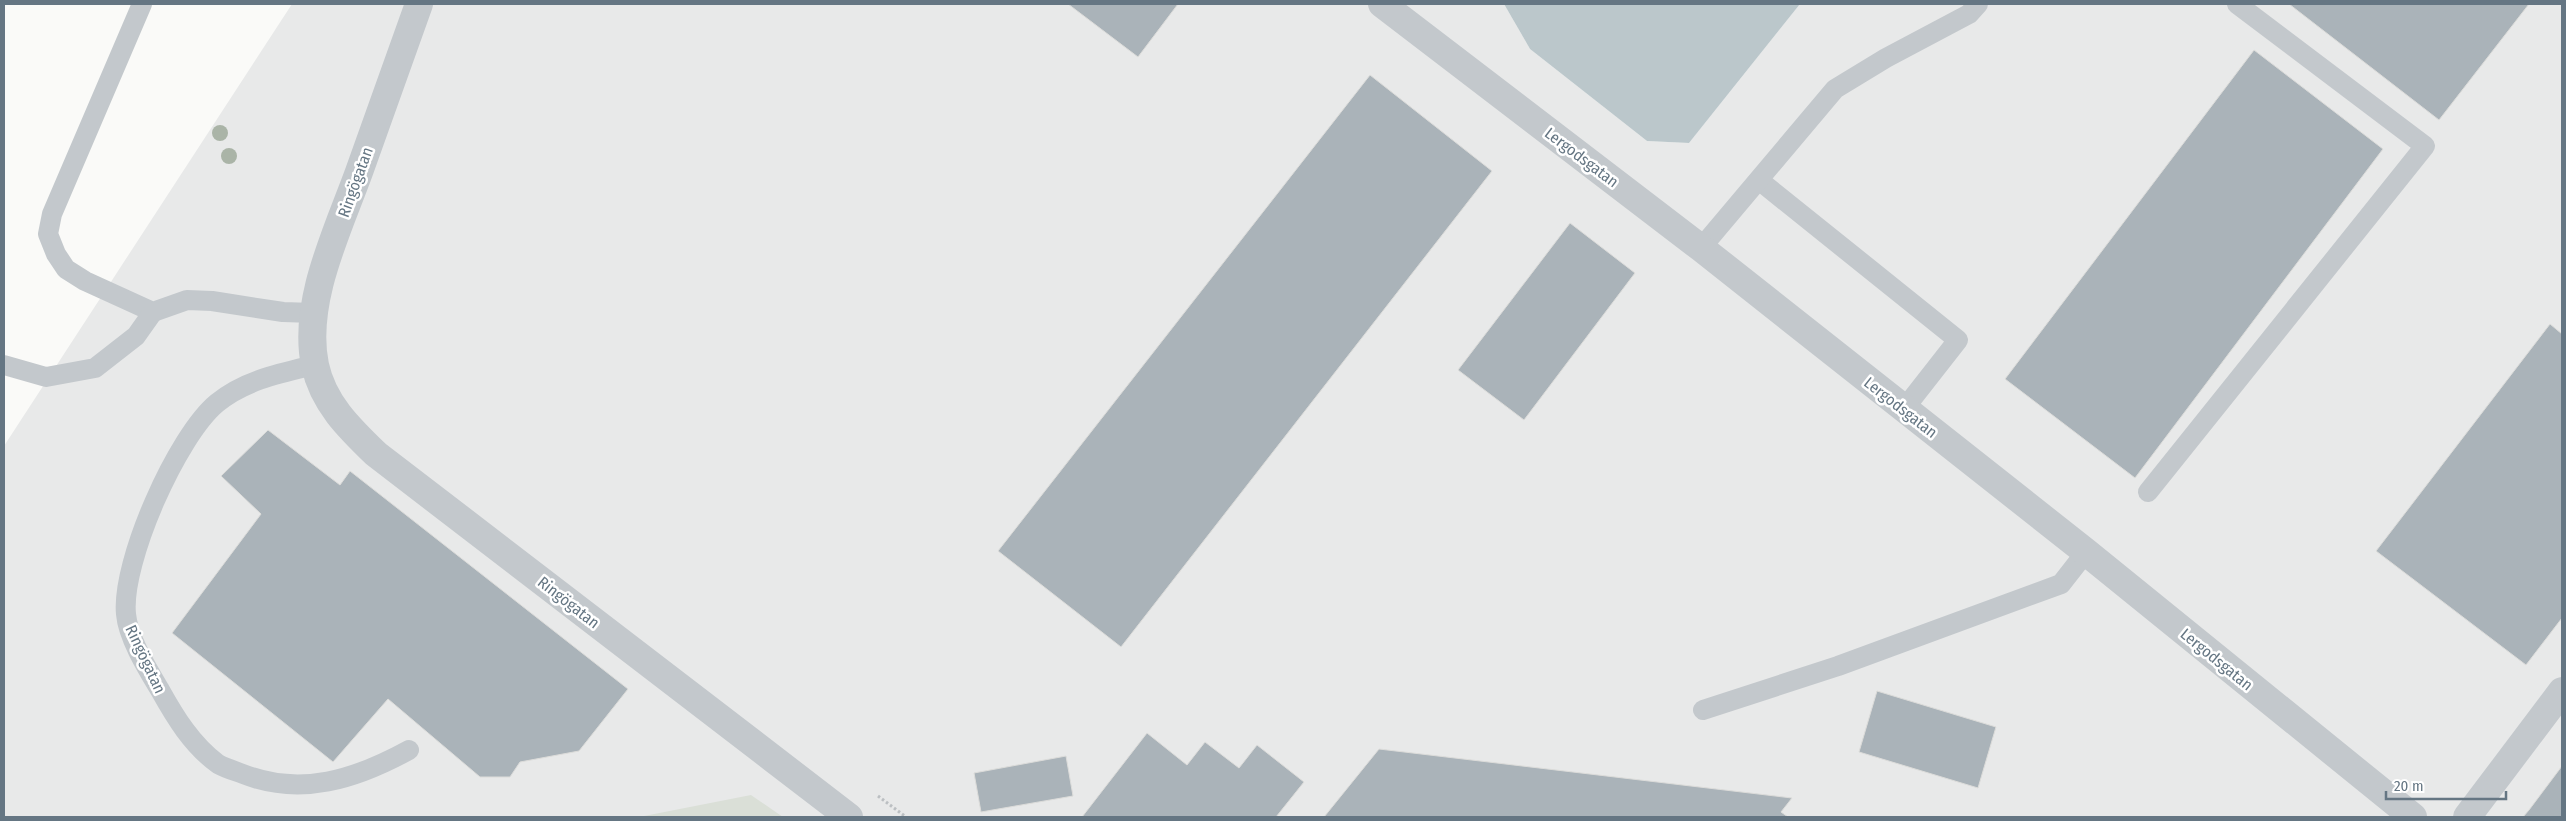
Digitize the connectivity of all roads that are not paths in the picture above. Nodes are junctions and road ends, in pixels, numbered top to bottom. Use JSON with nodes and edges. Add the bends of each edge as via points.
{"nodes":[{"id":1,"x":142,"y":4,"type":"edge"},
{"id":2,"x":419,"y":4,"type":"edge"},
{"id":3,"x":1382,"y":4,"type":"edge"},
{"id":4,"x":1978,"y":4,"type":"edge"},
{"id":5,"x":2238,"y":4,"type":"edge"},
{"id":6,"x":1760,"y":180,"type":"junction"},
{"id":7,"x":1701,"y":248,"type":"junction"},
{"id":8,"x":153,"y":312,"type":"junction"},
{"id":9,"x":313,"y":313,"type":"junction"},
{"id":10,"x":315,"y":364,"type":"junction"},
{"id":11,"x":4,"y":366,"type":"edge"},
{"id":12,"x":1904,"y":409,"type":"junction"},
{"id":13,"x":2148,"y":492,"type":"dead end"},
{"id":14,"x":2086,"y":552,"type":"junction"},
{"id":15,"x":2562,"y":691,"type":"edge"},
{"id":16,"x":1703,"y":710,"type":"dead end"},
{"id":17,"x":408,"y":750,"type":"dead end"},
{"id":18,"x":850,"y":817,"type":"edge"},
{"id":19,"x":2413,"y":817,"type":"edge"},
{"id":20,"x":2467,"y":817,"type":"edge"}],
"edges":[{"from":1,"to":8,"type":"lane","via":[[52,214],[48,234],[66,268],[85,281]]},
{"from":2,"to":9,"type":"street","name":"Ringögatan","via":[[327,261]]},
{"from":3,"to":7,"type":"street","name":"Lergodsgatan"},
{"from":4,"to":6,"type":"lane","via":[[1969,14],[1836,89]]},
{"from":5,"to":13,"type":"lane","via":[[2425,146]]},
{"from":6,"to":7,"type":"lane"},
{"from":6,"to":12,"type":"lane","via":[[1958,340]]},
{"from":7,"to":12,"type":"street","name":"Lergodsgatan"},
{"from":8,"to":9,"type":"lane","via":[[187,300]]},
{"from":8,"to":11,"type":"lane","via":[[136,336],[95,368],[46,377]]},
{"from":9,"to":10,"type":"street","name":"Ringögatan"},
{"from":10,"to":17,"type":"lane","name":"Ringögatan","via":[[242,386],[217,403],[195,425],[170,469],[144,530],[128,581],[126,615],[137,646],[182,729],[218,764],[256,779],[287,784],[329,782],[374,769]]},
{"from":10,"to":18,"type":"street","name":"Ringögatan","via":[[324,395],[353,432],[376,454]]},
{"from":12,"to":14,"type":"street","name":"Lergodsgatan"},
{"from":14,"to":16,"type":"lane","via":[[2060,584],[1838,666]]},
{"from":14,"to":19,"type":"street","name":"Lergodsgatan"},
{"from":15,"to":20,"type":"street"}]}
